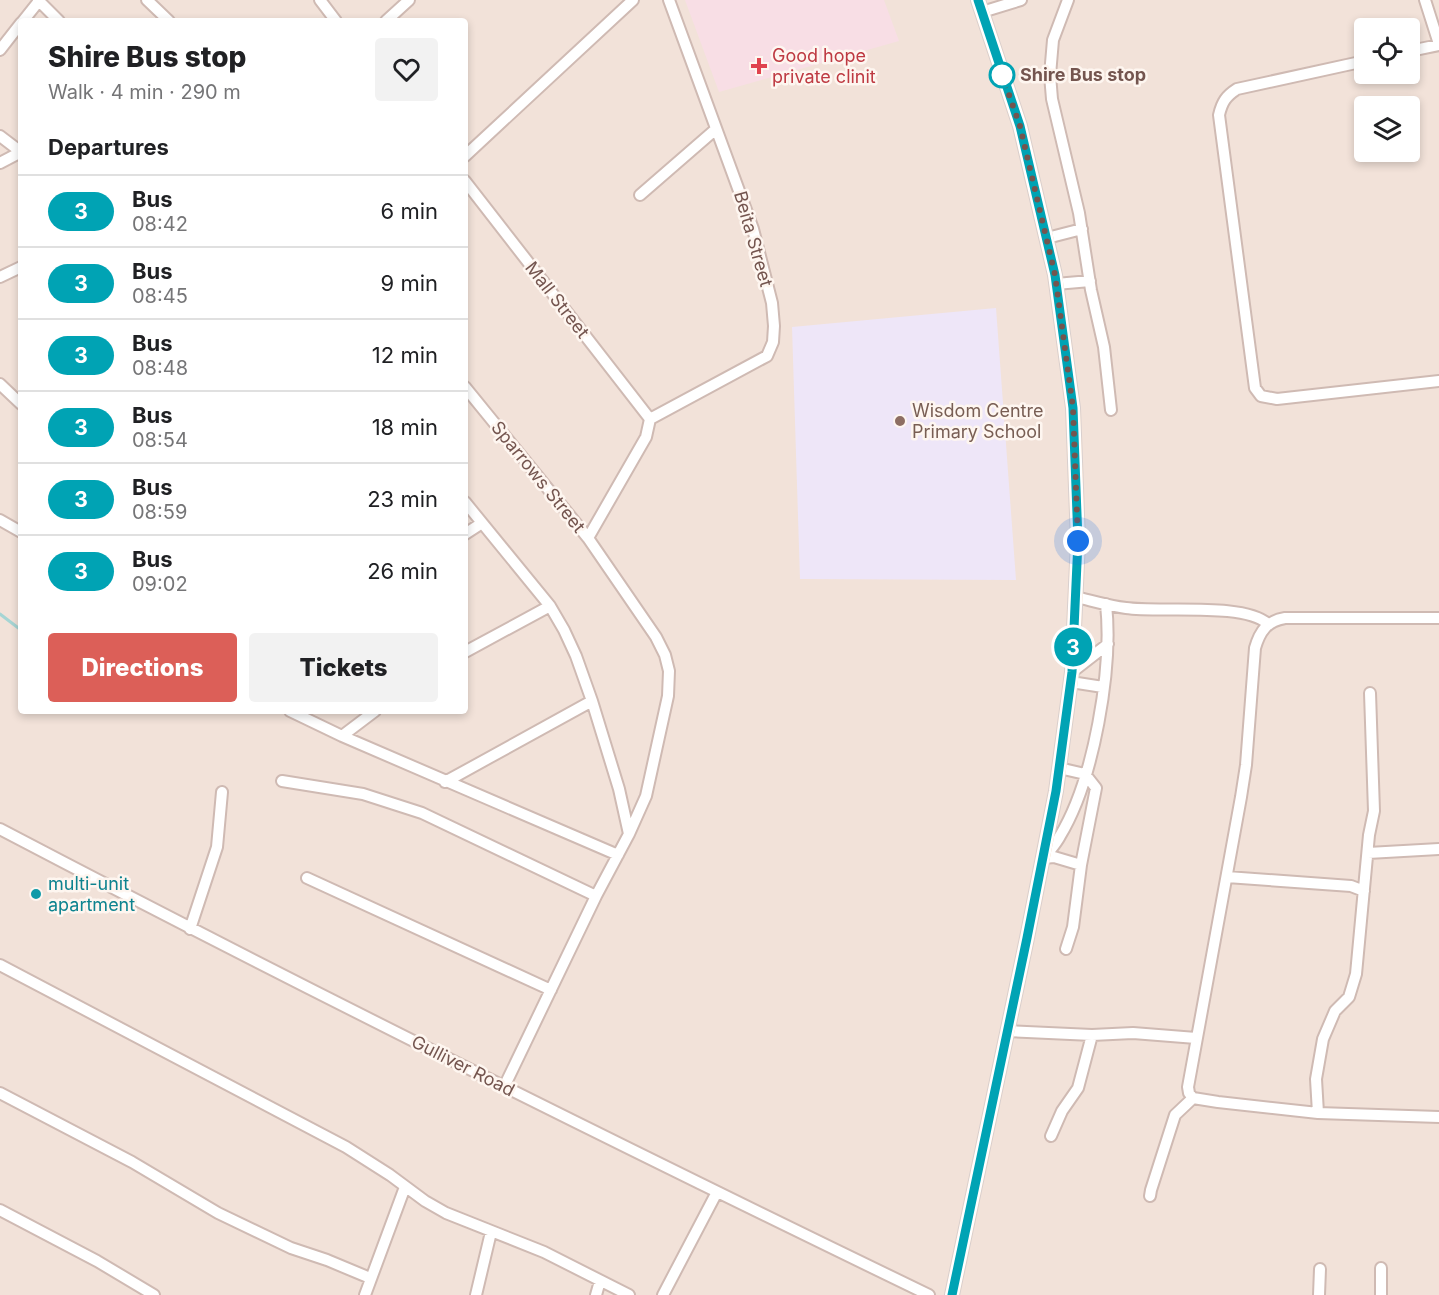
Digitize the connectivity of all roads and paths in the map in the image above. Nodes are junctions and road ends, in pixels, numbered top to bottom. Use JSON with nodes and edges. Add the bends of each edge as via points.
{"nodes":[{"id":1,"x":39,"y":0,"type":"edge"},
{"id":2,"x":147,"y":0,"type":"edge"},
{"id":3,"x":320,"y":0,"type":"edge"},
{"id":4,"x":409,"y":0,"type":"edge"},
{"id":5,"x":633,"y":0,"type":"edge"},
{"id":6,"x":669,"y":0,"type":"edge"},
{"id":7,"x":1022,"y":0,"type":"edge"},
{"id":8,"x":1068,"y":0,"type":"edge"},
{"id":9,"x":1425,"y":0,"type":"edge"},
{"id":10,"x":980,"y":6,"type":"edge"},
{"id":11,"x":25,"y":18,"type":"edge"},
{"id":12,"x":56,"y":18,"type":"edge"},
{"id":13,"x":166,"y":18,"type":"edge"},
{"id":14,"x":334,"y":18,"type":"edge"},
{"id":15,"x":389,"y":18,"type":"edge"},
{"id":16,"x":18,"y":27,"type":"edge"},
{"id":17,"x":1439,"y":44,"type":"edge"},
{"id":18,"x":1420,"y":49,"type":"edge"},
{"id":19,"x":0,"y":50,"type":"edge"},
{"id":20,"x":1354,"y":63,"type":"edge"},
{"id":21,"x":716,"y":129,"type":"junction"},
{"id":22,"x":0,"y":136,"type":"edge"},
{"id":23,"x":18,"y":150,"type":"edge"},
{"id":24,"x":468,"y":153,"type":"edge"},
{"id":25,"x":18,"y":154,"type":"edge"},
{"id":26,"x":0,"y":163,"type":"edge"},
{"id":27,"x":468,"y":185,"type":"edge"},
{"id":28,"x":640,"y":195,"type":"dead end"},
{"id":29,"x":1082,"y":229,"type":"junction"},
{"id":30,"x":1047,"y":238,"type":"junction"},
{"id":31,"x":18,"y":268,"type":"edge"},
{"id":32,"x":0,"y":277,"type":"edge"},
{"id":33,"x":1090,"y":280,"type":"junction"},
{"id":34,"x":1056,"y":284,"type":"junction"},
{"id":35,"x":1439,"y":381,"type":"edge"},
{"id":36,"x":0,"y":384,"type":"edge"},
{"id":37,"x":468,"y":391,"type":"edge"},
{"id":38,"x":18,"y":397,"type":"edge"},
{"id":39,"x":1111,"y":410,"type":"dead end"},
{"id":40,"x":650,"y":419,"type":"junction"},
{"id":41,"x":468,"y":506,"type":"edge"},
{"id":42,"x":0,"y":520,"type":"edge"},
{"id":43,"x":482,"y":523,"type":"junction"},
{"id":44,"x":18,"y":530,"type":"edge"},
{"id":45,"x":468,"y":532,"type":"edge"},
{"id":46,"x":588,"y":538,"type":"junction"},
{"id":47,"x":1076,"y":597,"type":"junction"},
{"id":48,"x":1106,"y":604,"type":"junction"},
{"id":49,"x":550,"y":606,"type":"junction"},
{"id":50,"x":1439,"y":618,"type":"edge"},
{"id":51,"x":1268,"y":624,"type":"junction"},
{"id":52,"x":1108,"y":644,"type":"junction"},
{"id":53,"x":468,"y":650,"type":"edge"},
{"id":54,"x":1071,"y":677,"type":"junction"},
{"id":55,"x":1103,"y":687,"type":"junction"},
{"id":56,"x":1370,"y":693,"type":"dead end"},
{"id":57,"x":592,"y":701,"type":"junction"},
{"id":58,"x":296,"y":714,"type":"edge"},
{"id":59,"x":371,"y":714,"type":"edge"},
{"id":60,"x":342,"y":736,"type":"junction"},
{"id":61,"x":1059,"y":768,"type":"junction"},
{"id":62,"x":1085,"y":774,"type":"junction"},
{"id":63,"x":282,"y":781,"type":"dead end"},
{"id":64,"x":445,"y":782,"type":"junction"},
{"id":65,"x":222,"y":792,"type":"dead end"},
{"id":66,"x":0,"y":829,"type":"edge"},
{"id":67,"x":629,"y":834,"type":"junction"},
{"id":68,"x":1439,"y":849,"type":"edge"},
{"id":69,"x":1368,"y":853,"type":"junction"},
{"id":70,"x":618,"y":855,"type":"junction"},
{"id":71,"x":1044,"y":858,"type":"junction"},
{"id":72,"x":1081,"y":865,"type":"junction"},
{"id":73,"x":1227,"y":877,"type":"junction"},
{"id":74,"x":307,"y":878,"type":"dead end"},
{"id":75,"x":1364,"y":891,"type":"junction"},
{"id":76,"x":596,"y":896,"type":"junction"},
{"id":77,"x":190,"y":929,"type":"junction"},
{"id":78,"x":1066,"y":949,"type":"dead end"},
{"id":79,"x":0,"y":965,"type":"edge"},
{"id":80,"x":551,"y":990,"type":"junction"},
{"id":81,"x":1007,"y":1031,"type":"junction"},
{"id":82,"x":1092,"y":1035,"type":"junction"},
{"id":83,"x":1196,"y":1038,"type":"junction"},
{"id":84,"x":504,"y":1087,"type":"junction"},
{"id":85,"x":0,"y":1093,"type":"edge"},
{"id":86,"x":1193,"y":1098,"type":"junction"},
{"id":87,"x":1318,"y":1113,"type":"junction"},
{"id":88,"x":1439,"y":1117,"type":"edge"},
{"id":89,"x":1051,"y":1137,"type":"dead end"},
{"id":90,"x":405,"y":1187,"type":"junction"},
{"id":91,"x":717,"y":1192,"type":"junction"},
{"id":92,"x":1150,"y":1196,"type":"dead end"},
{"id":93,"x":0,"y":1210,"type":"edge"},
{"id":94,"x":491,"y":1232,"type":"junction"},
{"id":95,"x":1382,"y":1268,"type":"dead end"},
{"id":96,"x":1320,"y":1269,"type":"dead end"},
{"id":97,"x":370,"y":1278,"type":"junction"},
{"id":98,"x":600,"y":1281,"type":"junction"},
{"id":99,"x":154,"y":1295,"type":"edge"},
{"id":100,"x":365,"y":1295,"type":"edge"},
{"id":101,"x":476,"y":1295,"type":"edge"},
{"id":102,"x":596,"y":1295,"type":"edge"},
{"id":103,"x":629,"y":1295,"type":"edge"},
{"id":104,"x":663,"y":1295,"type":"edge"},
{"id":105,"x":929,"y":1295,"type":"edge"},
{"id":106,"x":952,"y":1295,"type":"edge"},
{"id":107,"x":1319,"y":1295,"type":"edge"},
{"id":108,"x":1381,"y":1295,"type":"edge"}],
"edges":[{"from":1,"to":11,"type":"street"},
{"from":1,"to":12,"type":"street"},
{"from":2,"to":13,"type":"street"},
{"from":3,"to":14,"type":"street"},
{"from":4,"to":15,"type":"street"},
{"from":5,"to":24,"type":"street"},
{"from":6,"to":21,"type":"street","name":"Beita Street"},
{"from":7,"to":10,"type":"street"},
{"from":8,"to":29,"type":"street","via":[[1053,40],[1050,75],[1056,121]]},
{"from":9,"to":17,"type":"street"},
{"from":10,"to":30,"type":"main road","via":[[1020,126]]},
{"from":16,"to":19,"type":"street"},
{"from":17,"to":18,"type":"street"},
{"from":20,"to":35,"type":"street","via":[[1237,89],[1221,103],[1219,115],[1255,388],[1261,396],[1277,399]]},
{"from":21,"to":28,"type":"street"},
{"from":21,"to":40,"type":"street","name":"Beita Street","via":[[753,229],[772,303],[773,342],[767,356]]},
{"from":22,"to":23,"type":"street"},
{"from":25,"to":26,"type":"street"},
{"from":27,"to":40,"type":"street","name":"Mall Street"},
{"from":29,"to":30,"type":"street"},
{"from":29,"to":33,"type":"street"},
{"from":30,"to":34,"type":"main road"},
{"from":31,"to":32,"type":"street"},
{"from":33,"to":34,"type":"street"},
{"from":33,"to":39,"type":"street","via":[[1104,347]]},
{"from":34,"to":47,"type":"main road","via":[[1073,408]]},
{"from":36,"to":38,"type":"street"},
{"from":37,"to":46,"type":"street","name":"Sparrows Street"},
{"from":40,"to":46,"type":"street","via":[[646,436]]},
{"from":41,"to":43,"type":"street"},
{"from":42,"to":44,"type":"street"},
{"from":43,"to":45,"type":"street"},
{"from":43,"to":49,"type":"street"},
{"from":46,"to":67,"type":"street","name":"Sparrows Street","via":[[656,637],[669,671],[655,765]]},
{"from":47,"to":48,"type":"street"},
{"from":47,"to":54,"type":"main road"},
{"from":48,"to":51,"type":"street","via":[[1145,610],[1254,615]]},
{"from":48,"to":52,"type":"street"},
{"from":49,"to":53,"type":"street"},
{"from":49,"to":57,"type":"street","via":[[576,656]]},
{"from":50,"to":51,"type":"street","via":[[1285,618]]},
{"from":51,"to":73,"type":"street","via":[[1255,648],[1246,765]]},
{"from":52,"to":54,"type":"street"},
{"from":52,"to":55,"type":"street"},
{"from":54,"to":55,"type":"street"},
{"from":54,"to":61,"type":"main road"},
{"from":55,"to":62,"type":"street","via":[[1094,748]]},
{"from":56,"to":69,"type":"street","via":[[1374,811]]},
{"from":57,"to":64,"type":"street"},
{"from":57,"to":67,"type":"street"},
{"from":58,"to":60,"type":"street"},
{"from":59,"to":60,"type":"street"},
{"from":60,"to":64,"type":"street"},
{"from":61,"to":62,"type":"street"},
{"from":61,"to":71,"type":"main road"},
{"from":62,"to":71,"type":"street","via":[[1060,836]]},
{"from":62,"to":72,"type":"street","via":[[1096,788]]},
{"from":63,"to":76,"type":"street","via":[[363,794],[422,813]]},
{"from":64,"to":70,"type":"street"},
{"from":65,"to":77,"type":"street","via":[[217,847]]},
{"from":66,"to":77,"type":"street","name":"Gulliver Road"},
{"from":67,"to":70,"type":"street","name":"Sparrows Street"},
{"from":68,"to":69,"type":"street"},
{"from":69,"to":75,"type":"street"},
{"from":70,"to":76,"type":"street","name":"Sparrows Street"},
{"from":71,"to":72,"type":"street"},
{"from":71,"to":81,"type":"main road"},
{"from":72,"to":78,"type":"street","via":[[1073,927]]},
{"from":73,"to":75,"type":"street","via":[[1351,886]]},
{"from":73,"to":83,"type":"street"},
{"from":74,"to":80,"type":"street"},
{"from":75,"to":87,"type":"street","via":[[1353,988],[1335,1011],[1319,1054]]},
{"from":76,"to":80,"type":"street","name":"Sparrows Street"},
{"from":77,"to":84,"type":"street","name":"Gulliver Road"},
{"from":79,"to":90,"type":"street","via":[[346,1147]]},
{"from":80,"to":84,"type":"street","name":"Sparrows Street"},
{"from":81,"to":82,"type":"street"},
{"from":81,"to":106,"type":"main road"},
{"from":82,"to":83,"type":"street","via":[[1133,1033]]},
{"from":82,"to":89,"type":"street","via":[[1078,1088]]},
{"from":83,"to":86,"type":"street","via":[[1188,1087]]},
{"from":84,"to":91,"type":"street","name":"Gulliver Road"},
{"from":85,"to":97,"type":"street","via":[[219,1213],[291,1248]]},
{"from":86,"to":87,"type":"street"},
{"from":86,"to":92,"type":"street","via":[[1175,1115]]},
{"from":87,"to":88,"type":"street"},
{"from":90,"to":94,"type":"street","via":[[446,1213]]},
{"from":90,"to":97,"type":"street"},
{"from":91,"to":104,"type":"street"},
{"from":91,"to":105,"type":"street","name":"Gulliver Road"},
{"from":93,"to":99,"type":"street"},
{"from":94,"to":98,"type":"street","via":[[544,1252]]},
{"from":94,"to":101,"type":"street"},
{"from":95,"to":108,"type":"street"},
{"from":96,"to":107,"type":"street"},
{"from":97,"to":100,"type":"street"},
{"from":98,"to":102,"type":"street"},
{"from":98,"to":103,"type":"street"}]}
